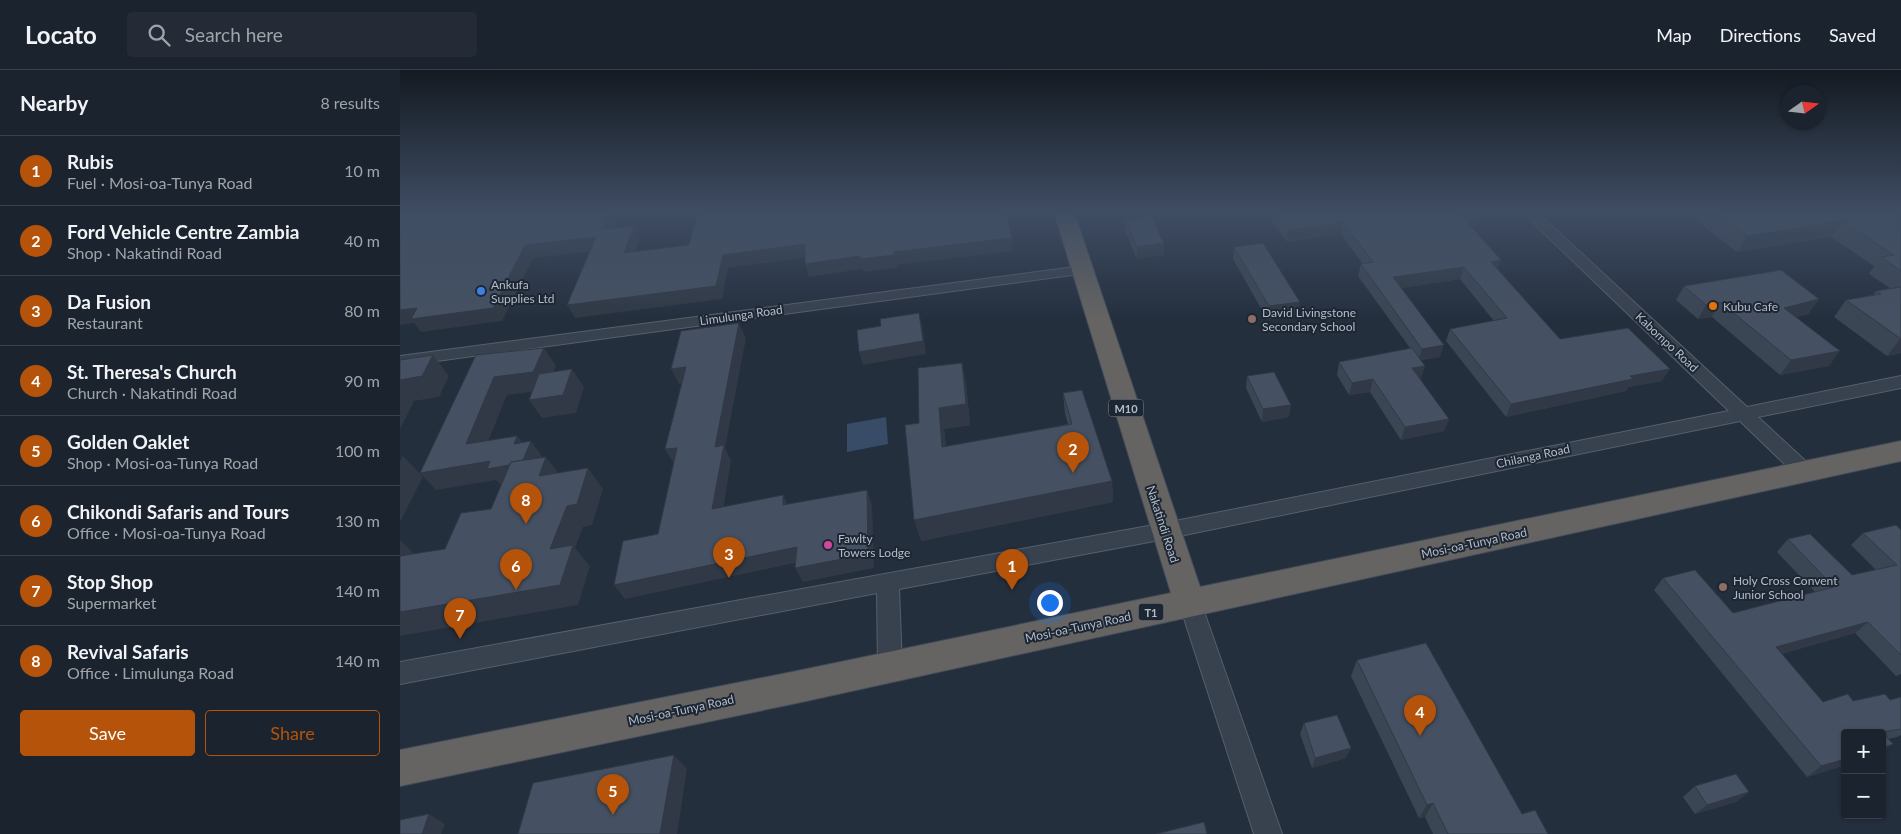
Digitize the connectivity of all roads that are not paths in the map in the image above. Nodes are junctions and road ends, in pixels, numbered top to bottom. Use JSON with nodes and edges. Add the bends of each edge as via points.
{"nodes":[{"id":1,"x":1075,"y":248,"type":"edge"},
{"id":2,"x":1567,"y":248,"type":"edge"},
{"id":3,"x":1082,"y":270,"type":"junction"},
{"id":4,"x":400,"y":361,"type":"edge"},
{"id":5,"x":1901,"y":382,"type":"edge"},
{"id":6,"x":1743,"y":414,"type":"junction"},
{"id":7,"x":1901,"y":451,"type":"edge"},
{"id":8,"x":1805,"y":472,"type":"junction"},
{"id":9,"x":1165,"y":531,"type":"junction"},
{"id":10,"x":888,"y":582,"type":"junction"},
{"id":11,"x":1190,"y":603,"type":"junction"},
{"id":12,"x":890,"y":667,"type":"junction"},
{"id":13,"x":400,"y":673,"type":"edge"},
{"id":14,"x":400,"y":768,"type":"edge"},
{"id":15,"x":1268,"y":834,"type":"edge"}],
"edges":[{"from":1,"to":3,"type":"highway","name":"Nakatindi Road","number":"M10"},
{"from":2,"to":6,"type":"street","name":"Kabompo Road"},
{"from":3,"to":4,"type":"street","name":"Limulunga Road"},
{"from":3,"to":9,"type":"highway","name":"Nakatindi Road","number":"M10"},
{"from":5,"to":6,"type":"street","name":"Chilanga Road"},
{"from":6,"to":8,"type":"street","name":"Kabompo Road"},
{"from":6,"to":9,"type":"street","name":"Chilanga Road"},
{"from":7,"to":8,"type":"highway","name":"Mosi-oa-Tunya Road","number":"T1"},
{"from":8,"to":11,"type":"highway","name":"Mosi-oa-Tunya Road","number":"T1"},
{"from":9,"to":10,"type":"street","name":"Chilanga Road"},
{"from":9,"to":11,"type":"highway","name":"Nakatindi Road","number":"M10"},
{"from":10,"to":12,"type":"street"},
{"from":10,"to":13,"type":"street","name":"Chilanga Road"},
{"from":11,"to":12,"type":"highway","name":"Mosi-oa-Tunya Road","number":"T1"},
{"from":11,"to":15,"type":"street","name":"Nakatindi Road"},
{"from":12,"to":14,"type":"highway","name":"Mosi-oa-Tunya Road","number":"T1"}]}
